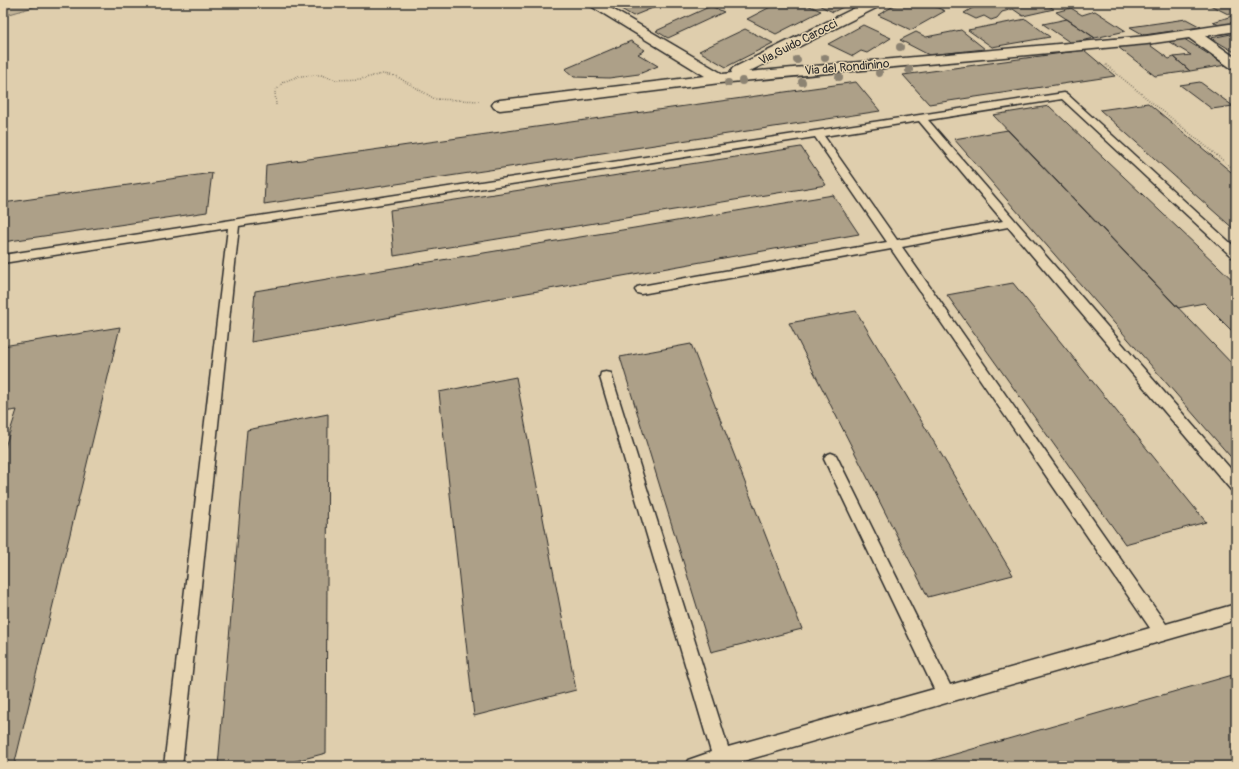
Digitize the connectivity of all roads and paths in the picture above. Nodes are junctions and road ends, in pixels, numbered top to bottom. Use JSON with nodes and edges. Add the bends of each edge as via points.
{"nodes":[{"id":1,"x":593,"y":3,"type":"edge"},
{"id":2,"x":875,"y":3,"type":"edge"},
{"id":3,"x":1236,"y":27,"type":"edge"},
{"id":4,"x":1193,"y":34,"type":"junction"},
{"id":5,"x":1083,"y":45,"type":"junction"},
{"id":6,"x":1236,"y":65,"type":"edge"},
{"id":7,"x":720,"y":79,"type":"junction"},
{"id":8,"x":276,"y":104,"type":"dead end"},
{"id":9,"x":500,"y":105,"type":"joint"},
{"id":10,"x":921,"y":118,"type":"junction"},
{"id":11,"x":818,"y":134,"type":"junction"},
{"id":12,"x":1236,"y":171,"type":"edge"},
{"id":13,"x":234,"y":223,"type":"junction"},
{"id":14,"x":1011,"y":223,"type":"junction"},
{"id":15,"x":894,"y":243,"type":"junction"},
{"id":16,"x":1236,"y":254,"type":"edge"},
{"id":17,"x":3,"y":259,"type":"edge"},
{"id":18,"x":641,"y":290,"type":"dead end"},
{"id":19,"x":606,"y":377,"type":"dead end"},
{"id":20,"x":831,"y":459,"type":"dead end"},
{"id":21,"x":1236,"y":485,"type":"edge"},
{"id":22,"x":1236,"y":612,"type":"edge"},
{"id":23,"x":1163,"y":633,"type":"junction"},
{"id":24,"x":946,"y":695,"type":"junction"},
{"id":25,"x":722,"y":758,"type":"junction"},
{"id":26,"x":173,"y":766,"type":"edge"},
{"id":27,"x":694,"y":766,"type":"edge"}],
"edges":[{"from":1,"to":7,"type":"street"},
{"from":2,"to":7,"type":"street","name":"Via Guido Carocci"},
{"from":3,"to":4,"type":"street","name":"Via del Rondinino"},
{"from":4,"to":5,"type":"street","name":"Via del Rondinino"},
{"from":4,"to":6,"type":"street"},
{"from":5,"to":7,"type":"street","name":"Via del Rondinino"},
{"from":5,"to":12,"type":"path"},
{"from":7,"to":9,"type":"street","name":"Via del Rondinino"},
{"from":8,"to":9,"type":"path","via":[[275,92],[283,82],[299,76],[321,75],[336,80],[361,79],[382,74],[396,76],[435,99],[476,100]]},
{"from":10,"to":11,"type":"lane"},
{"from":10,"to":14,"type":"lane"},
{"from":10,"to":16,"type":"lane","via":[[1064,96]]},
{"from":11,"to":13,"type":"lane"},
{"from":11,"to":15,"type":"lane"},
{"from":13,"to":17,"type":"lane"},
{"from":13,"to":26,"type":"lane"},
{"from":14,"to":15,"type":"lane"},
{"from":14,"to":21,"type":"lane"},
{"from":15,"to":18,"type":"lane"},
{"from":15,"to":23,"type":"lane"},
{"from":19,"to":25,"type":"lane"},
{"from":20,"to":24,"type":"lane"},
{"from":22,"to":23,"type":"lane"},
{"from":23,"to":24,"type":"lane"},
{"from":24,"to":25,"type":"lane"},
{"from":25,"to":27,"type":"lane"}]}
